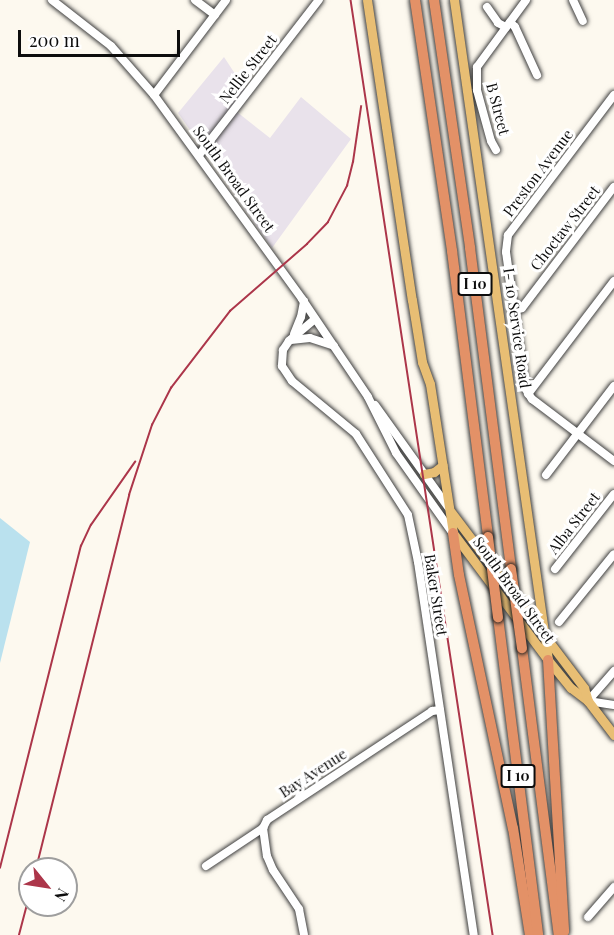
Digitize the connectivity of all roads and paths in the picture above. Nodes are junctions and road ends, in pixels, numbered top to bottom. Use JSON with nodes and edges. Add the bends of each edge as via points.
{"nodes":[{"id":1,"x":52,"y":0,"type":"edge"},
{"id":2,"x":195,"y":0,"type":"edge"},
{"id":3,"x":226,"y":0,"type":"edge"},
{"id":4,"x":319,"y":0,"type":"edge"},
{"id":5,"x":367,"y":0,"type":"edge"},
{"id":6,"x":415,"y":0,"type":"edge"},
{"id":7,"x":434,"y":0,"type":"edge"},
{"id":8,"x":454,"y":0,"type":"edge"},
{"id":9,"x":526,"y":0,"type":"edge"},
{"id":10,"x":573,"y":0,"type":"edge"},
{"id":11,"x":487,"y":7,"type":"dead end"},
{"id":12,"x":215,"y":15,"type":"junction"},
{"id":13,"x":584,"y":21,"type":"dead end"},
{"id":14,"x":508,"y":25,"type":"junction"},
{"id":15,"x":537,"y":75,"type":"dead end"},
{"id":16,"x":154,"y":95,"type":"junction"},
{"id":17,"x":614,"y":95,"type":"edge"},
{"id":18,"x":496,"y":150,"type":"dead end"},
{"id":19,"x":199,"y":155,"type":"junction"},
{"id":20,"x":614,"y":187,"type":"edge"},
{"id":21,"x":614,"y":281,"type":"edge"},
{"id":22,"x":304,"y":301,"type":"junction"},
{"id":23,"x":513,"y":311,"type":"junction"},
{"id":24,"x":315,"y":319,"type":"junction"},
{"id":25,"x":291,"y":338,"type":"junction"},
{"id":26,"x":334,"y":346,"type":"junction"},
{"id":27,"x":614,"y":386,"type":"edge"},
{"id":28,"x":528,"y":394,"type":"junction"},
{"id":29,"x":368,"y":397,"type":"junction"},
{"id":30,"x":578,"y":433,"type":"junction"},
{"id":31,"x":614,"y":460,"type":"edge"},
{"id":32,"x":443,"y":465,"type":"junction"},
{"id":33,"x":424,"y":474,"type":"junction"},
{"id":34,"x":546,"y":475,"type":"dead end"},
{"id":35,"x":614,"y":494,"type":"edge"},
{"id":36,"x":450,"y":509,"type":"junction"},
{"id":37,"x":453,"y":533,"type":"junction"},
{"id":38,"x":614,"y":554,"type":"edge"},
{"id":39,"x":555,"y":569,"type":"dead end"},
{"id":40,"x":559,"y":622,"type":"dead end"},
{"id":41,"x":546,"y":638,"type":"junction"},
{"id":42,"x":548,"y":660,"type":"junction"},
{"id":43,"x":614,"y":670,"type":"edge"},
{"id":44,"x":588,"y":701,"type":"junction"},
{"id":45,"x":614,"y":705,"type":"edge"},
{"id":46,"x":440,"y":710,"type":"junction"},
{"id":47,"x":614,"y":735,"type":"edge"},
{"id":48,"x":262,"y":828,"type":"junction"},
{"id":49,"x":206,"y":866,"type":"dead end"},
{"id":50,"x":614,"y":887,"type":"edge"},
{"id":51,"x":588,"y":917,"type":"dead end"},
{"id":52,"x":304,"y":935,"type":"edge"},
{"id":53,"x":474,"y":935,"type":"edge"},
{"id":54,"x":530,"y":935,"type":"edge"},
{"id":55,"x":538,"y":935,"type":"edge"},
{"id":56,"x":559,"y":935,"type":"edge"},
{"id":57,"x":564,"y":935,"type":"edge"}],
"edges":[{"from":1,"to":16,"type":"street","name":"South Broad Street","via":[[111,46]]},
{"from":2,"to":12,"type":"street"},
{"from":3,"to":12,"type":"street"},
{"from":4,"to":19,"type":"street","name":"Nellie Street"},
{"from":5,"to":32,"type":"main road","via":[[412,300]]},
{"from":6,"to":55,"type":"highway","number":"I 10","bridge":true,"via":[[452,251]]},
{"from":7,"to":56,"type":"highway","number":"I 10","bridge":true},
{"from":8,"to":41,"type":"main road","name":"I- 10 Service Road"},
{"from":9,"to":14,"type":"street"},
{"from":10,"to":13,"type":"street"},
{"from":11,"to":14,"type":"street","via":[[498,22]]},
{"from":12,"to":16,"type":"street"},
{"from":14,"to":15,"type":"street","via":[[515,27]]},
{"from":14,"to":18,"type":"street","name":"B Street","via":[[479,62],[476,74]]},
{"from":16,"to":19,"type":"street","name":"South Broad Street"},
{"from":17,"to":23,"type":"street","name":"Preston Avenue","via":[[508,235],[506,252]]},
{"from":19,"to":22,"type":"street","name":"South Broad Street"},
{"from":20,"to":23,"type":"street","name":"Choctaw Street","via":[[522,308]]},
{"from":21,"to":28,"type":"street"},
{"from":22,"to":24,"type":"street","name":"South Broad Street"},
{"from":22,"to":25,"type":"street","name":"Baker Street"},
{"from":23,"to":28,"type":"street","name":"Preston Avenue"},
{"from":24,"to":25,"type":"street"},
{"from":24,"to":26,"type":"street","name":"South Broad Street"},
{"from":25,"to":26,"type":"street","via":[[310,338]]},
{"from":25,"to":46,"type":"street","name":"Baker Street","via":[[282,359],[285,374],[356,434],[408,514]]},
{"from":26,"to":29,"type":"street","name":"South Broad Street"},
{"from":27,"to":30,"type":"street"},
{"from":28,"to":30,"type":"street"},
{"from":29,"to":33,"type":"street","name":"South Broad Street"},
{"from":29,"to":37,"type":"street","name":"South Broad Street","via":[[396,453]]},
{"from":30,"to":31,"type":"street"},
{"from":30,"to":34,"type":"street"},
{"from":32,"to":33,"type":"main road"},
{"from":32,"to":36,"type":"main road"},
{"from":33,"to":36,"type":"street","name":"South Broad Street"},
{"from":35,"to":39,"type":"street","name":"Alba Street"},
{"from":36,"to":37,"type":"main road"},
{"from":36,"to":41,"type":"main road","name":"South Broad Street"},
{"from":37,"to":42,"type":"main road","name":"South Broad Street"},
{"from":37,"to":54,"type":"highway","via":[[513,828]]},
{"from":38,"to":40,"type":"street"},
{"from":41,"to":42,"type":"main road","name":"I- 10 Service Road"},
{"from":41,"to":44,"type":"main road","name":"South Broad Street","via":[[584,688]]},
{"from":42,"to":44,"type":"main road","name":"South Broad Street","via":[[571,688]]},
{"from":42,"to":57,"type":"highway"},
{"from":43,"to":44,"type":"street"},
{"from":44,"to":45,"type":"street"},
{"from":44,"to":47,"type":"main road","name":"South Broad Street"},
{"from":46,"to":48,"type":"street","name":"Bay Avenue","via":[[423,717],[267,820]]},
{"from":46,"to":53,"type":"street","name":"Baker Street"},
{"from":48,"to":49,"type":"street","name":"Bay Avenue"},
{"from":48,"to":52,"type":"street","via":[[267,856],[299,909]]},
{"from":50,"to":51,"type":"street"}]}
